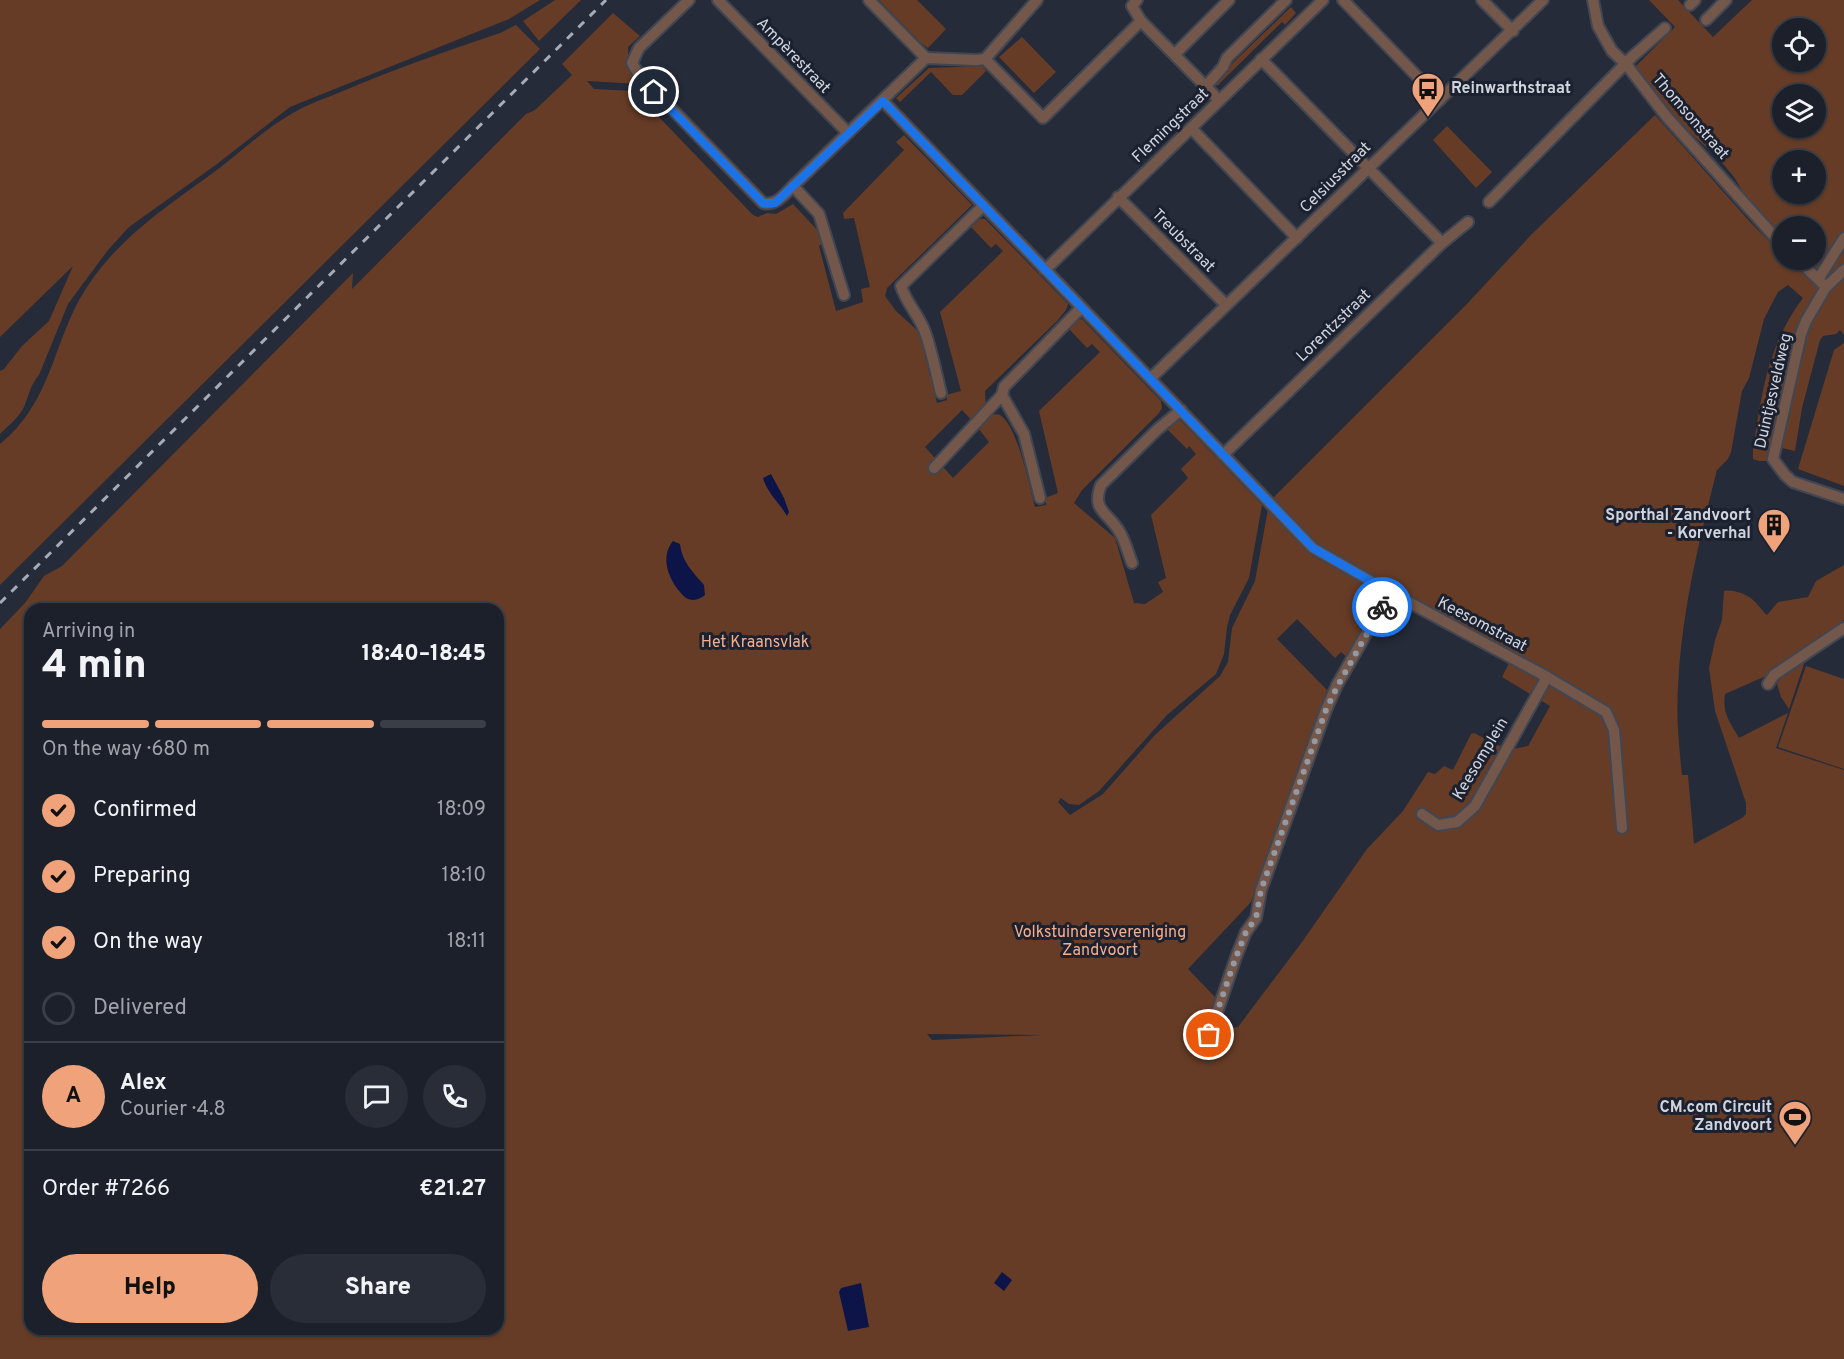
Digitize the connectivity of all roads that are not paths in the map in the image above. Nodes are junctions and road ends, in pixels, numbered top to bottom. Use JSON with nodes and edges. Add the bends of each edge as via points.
{"nodes":[{"id":1,"x":689,"y":0,"type":"edge"},
{"id":2,"x":717,"y":0,"type":"edge"},
{"id":3,"x":869,"y":0,"type":"edge"},
{"id":4,"x":1037,"y":0,"type":"edge"},
{"id":5,"x":1137,"y":0,"type":"edge"},
{"id":6,"x":1229,"y":0,"type":"edge"},
{"id":7,"x":1286,"y":0,"type":"edge"},
{"id":8,"x":1343,"y":0,"type":"edge"},
{"id":9,"x":1482,"y":0,"type":"edge"},
{"id":10,"x":1543,"y":0,"type":"edge"},
{"id":11,"x":1593,"y":0,"type":"edge"},
{"id":12,"x":1726,"y":0,"type":"edge"},
{"id":13,"x":1319,"y":2,"type":"edge"},
{"id":14,"x":1706,"y":20,"type":"dead end"},
{"id":15,"x":1141,"y":21,"type":"junction"},
{"id":16,"x":1665,"y":28,"type":"dead end"},
{"id":17,"x":1513,"y":31,"type":"junction"},
{"id":18,"x":1175,"y":54,"type":"junction"},
{"id":19,"x":926,"y":58,"type":"junction"},
{"id":20,"x":985,"y":59,"type":"junction"},
{"id":21,"x":1262,"y":59,"type":"junction"},
{"id":22,"x":1626,"y":64,"type":"junction"},
{"id":23,"x":1206,"y":86,"type":"junction"},
{"id":24,"x":1219,"y":100,"type":"junction"},
{"id":25,"x":1440,"y":100,"type":"junction"},
{"id":26,"x":883,"y":101,"type":"junction"},
{"id":27,"x":1191,"y":128,"type":"junction"},
{"id":28,"x":848,"y":133,"type":"junction"},
{"id":29,"x":1367,"y":168,"type":"junction"},
{"id":30,"x":793,"y":186,"type":"junction"},
{"id":31,"x":1118,"y":197,"type":"junction"},
{"id":32,"x":1489,"y":202,"type":"dead end"},
{"id":33,"x":983,"y":206,"type":"junction"},
{"id":34,"x":1468,"y":222,"type":"dead end"},
{"id":35,"x":1772,"y":235,"type":"edge"},
{"id":36,"x":1298,"y":238,"type":"junction"},
{"id":37,"x":1844,"y":238,"type":"edge"},
{"id":38,"x":1442,"y":243,"type":"junction"},
{"id":39,"x":1045,"y":270,"type":"junction"},
{"id":40,"x":1809,"y":270,"type":"edge"},
{"id":41,"x":1844,"y":270,"type":"edge"},
{"id":42,"x":1823,"y":283,"type":"junction"},
{"id":43,"x":844,"y":295,"type":"dead end"},
{"id":44,"x":1226,"y":305,"type":"junction"},
{"id":45,"x":1081,"y":308,"type":"junction"},
{"id":46,"x":1151,"y":378,"type":"junction"},
{"id":47,"x":941,"y":393,"type":"dead end"},
{"id":48,"x":1002,"y":395,"type":"junction"},
{"id":49,"x":1181,"y":410,"type":"junction"},
{"id":50,"x":1223,"y":455,"type":"junction"},
{"id":51,"x":934,"y":468,"type":"dead end"},
{"id":52,"x":1040,"y":498,"type":"dead end"},
{"id":53,"x":1844,"y":499,"type":"edge"},
{"id":54,"x":1132,"y":563,"type":"dead end"},
{"id":55,"x":1390,"y":592,"type":"junction"},
{"id":56,"x":1844,"y":628,"type":"edge"},
{"id":57,"x":1547,"y":677,"type":"junction"},
{"id":58,"x":1768,"y":684,"type":"dead end"},
{"id":59,"x":1422,"y":814,"type":"dead end"},
{"id":60,"x":1622,"y":828,"type":"dead end"},
{"id":61,"x":1208,"y":1039,"type":"dead end"}],
"edges":[{"from":1,"to":30,"type":"street","via":[[639,48],[632,63],[646,83],[763,203],[775,203]]},
{"from":2,"to":28,"type":"street","name":"Ampèrestraat"},
{"from":3,"to":19,"type":"street"},
{"from":4,"to":20,"type":"street"},
{"from":5,"to":15,"type":"street","via":[[1132,6]]},
{"from":6,"to":18,"type":"street"},
{"from":7,"to":23,"type":"street","name":"Flemingstraat","via":[[1227,58]]},
{"from":8,"to":25,"type":"street"},
{"from":9,"to":17,"type":"street"},
{"from":10,"to":17,"type":"street","name":"Celsiusstraat"},
{"from":11,"to":22,"type":"street","name":"Thomsonstraat","via":[[1600,33]]},
{"from":12,"to":14,"type":"street"},
{"from":13,"to":21,"type":"street","name":"Flemingstraat"},
{"from":15,"to":18,"type":"street"},
{"from":15,"to":20,"type":"street","via":[[1043,118]]},
{"from":16,"to":22,"type":"street"},
{"from":17,"to":25,"type":"street","name":"Celsiusstraat"},
{"from":18,"to":23,"type":"street"},
{"from":19,"to":20,"type":"street"},
{"from":19,"to":26,"type":"street"},
{"from":21,"to":24,"type":"street","name":"Flemingstraat"},
{"from":21,"to":29,"type":"street"},
{"from":22,"to":32,"type":"street"},
{"from":22,"to":35,"type":"street","name":"Thomsonstraat","via":[[1666,116]]},
{"from":23,"to":24,"type":"street"},
{"from":24,"to":27,"type":"street","name":"Flemingstraat"},
{"from":25,"to":29,"type":"street","name":"Celsiusstraat"},
{"from":26,"to":28,"type":"street"},
{"from":26,"to":33,"type":"street","name":"Keesomstraat"},
{"from":27,"to":31,"type":"street","name":"Flemingstraat"},
{"from":27,"to":36,"type":"street"},
{"from":28,"to":30,"type":"street"},
{"from":29,"to":36,"type":"street","name":"Celsiusstraat"},
{"from":29,"to":38,"type":"street"},
{"from":30,"to":43,"type":"street","via":[[819,214]]},
{"from":31,"to":39,"type":"street","name":"Flemingstraat"},
{"from":31,"to":44,"type":"street","name":"Treubstraat"},
{"from":33,"to":39,"type":"street","name":"Keesomstraat"},
{"from":33,"to":47,"type":"street","via":[[901,286],[925,331]]},
{"from":34,"to":38,"type":"street","name":"Lorentzstraat"},
{"from":36,"to":44,"type":"street","name":"Celsiusstraat"},
{"from":37,"to":42,"type":"street"},
{"from":38,"to":50,"type":"street","name":"Lorentzstraat"},
{"from":39,"to":45,"type":"street","name":"Keesomstraat"},
{"from":40,"to":42,"type":"street"},
{"from":41,"to":42,"type":"street","name":"Duintjesveldweg"},
{"from":42,"to":53,"type":"street","name":"Duintjesveldweg","via":[[1801,334],[1773,459],[1793,482]]},
{"from":44,"to":46,"type":"street","name":"Celsiusstraat"},
{"from":45,"to":46,"type":"street","name":"Keesomstraat"},
{"from":45,"to":48,"type":"street","via":[[1004,387]]},
{"from":46,"to":49,"type":"street","name":"Keesomstraat"},
{"from":48,"to":51,"type":"street"},
{"from":48,"to":52,"type":"street","via":[[1024,434]]},
{"from":49,"to":50,"type":"street","name":"Keesomstraat"},
{"from":49,"to":54,"type":"street","via":[[1101,485],[1097,494],[1099,507],[1120,531]]},
{"from":50,"to":55,"type":"street","name":"Keesomstraat","via":[[1313,548]]},
{"from":55,"to":57,"type":"street","name":"Keesomstraat"},
{"from":55,"to":61,"type":"street","via":[[1326,710],[1261,890],[1256,918],[1236,957]]},
{"from":56,"to":58,"type":"street","via":[[1774,675]]},
{"from":57,"to":59,"type":"street","name":"Keesomplein","via":[[1475,806],[1457,822],[1438,825]]},
{"from":57,"to":60,"type":"street","name":"Keesomstraat","via":[[1601,708],[1609,717],[1614,730]]}]}
